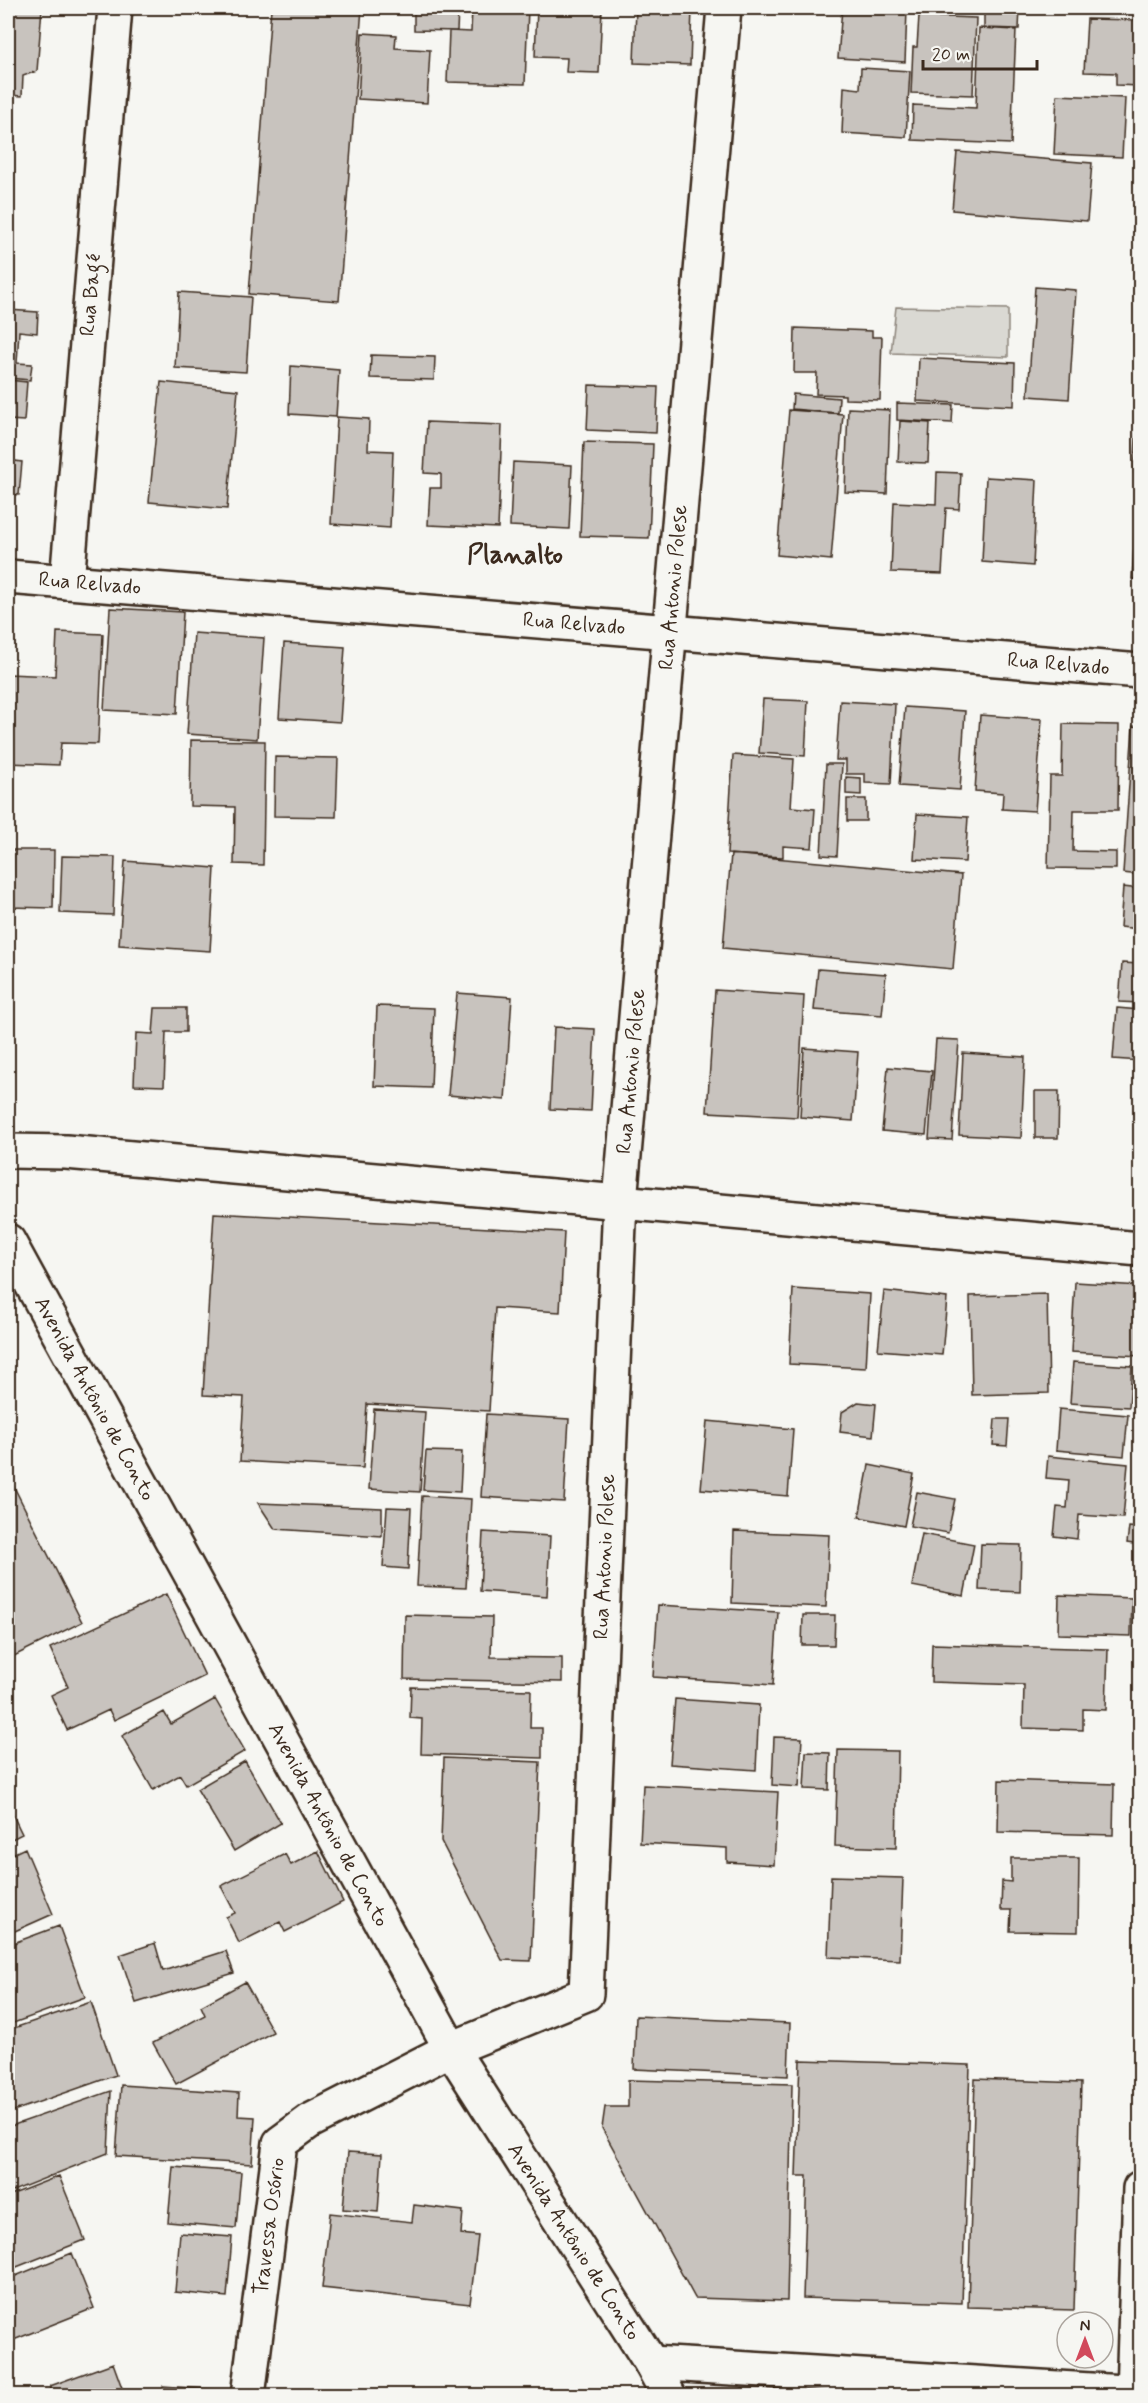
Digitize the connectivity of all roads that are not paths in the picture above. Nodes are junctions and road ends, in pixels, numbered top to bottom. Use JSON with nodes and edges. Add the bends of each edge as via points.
{"nodes":[{"id":1,"x":114,"y":8,"type":"edge"},
{"id":2,"x":724,"y":8,"type":"edge"},
{"id":3,"x":8,"y":577,"type":"edge"},
{"id":4,"x":67,"y":582,"type":"junction"},
{"id":5,"x":671,"y":633,"type":"junction"},
{"id":6,"x":1140,"y":671,"type":"edge"},
{"id":7,"x":8,"y":1151,"type":"edge"},
{"id":8,"x":620,"y":1201,"type":"junction"},
{"id":9,"x":8,"y":1241,"type":"edge"},
{"id":10,"x":1140,"y":1249,"type":"edge"},
{"id":11,"x":451,"y":2049,"type":"junction"},
{"id":12,"x":1140,"y":2188,"type":"edge"},
{"id":13,"x":651,"y":2363,"type":"junction"},
{"id":14,"x":1137,"y":2393,"type":"edge"},
{"id":15,"x":248,"y":2396,"type":"edge"},
{"id":16,"x":669,"y":2396,"type":"edge"}],
"edges":[{"from":1,"to":4,"type":"street","name":"Rua Bagé"},
{"from":2,"to":5,"type":"street","name":"Rua Antonio Polese"},
{"from":3,"to":4,"type":"street","name":"Rua Relvado"},
{"from":4,"to":5,"type":"street","name":"Rua Relvado"},
{"from":5,"to":6,"type":"street","name":"Rua Relvado"},
{"from":5,"to":8,"type":"street","name":"Rua Antonio Polese"},
{"from":7,"to":8,"type":"street","via":[[66,1152]]},
{"from":8,"to":10,"type":"street"},
{"from":8,"to":11,"type":"street","name":"Rua Antonio Polese","via":[[586,1994]]},
{"from":9,"to":11,"type":"street","name":"Avenida Antônio de Conto"},
{"from":11,"to":13,"type":"street","name":"Avenida Antônio de Conto"},
{"from":11,"to":15,"type":"street","name":"Travessa Osório","via":[[310,2121],[280,2143]]},
{"from":12,"to":14,"type":"street"},
{"from":13,"to":14,"type":"street"},
{"from":13,"to":16,"type":"street","name":"Avenida Antônio de Conto"}]}
